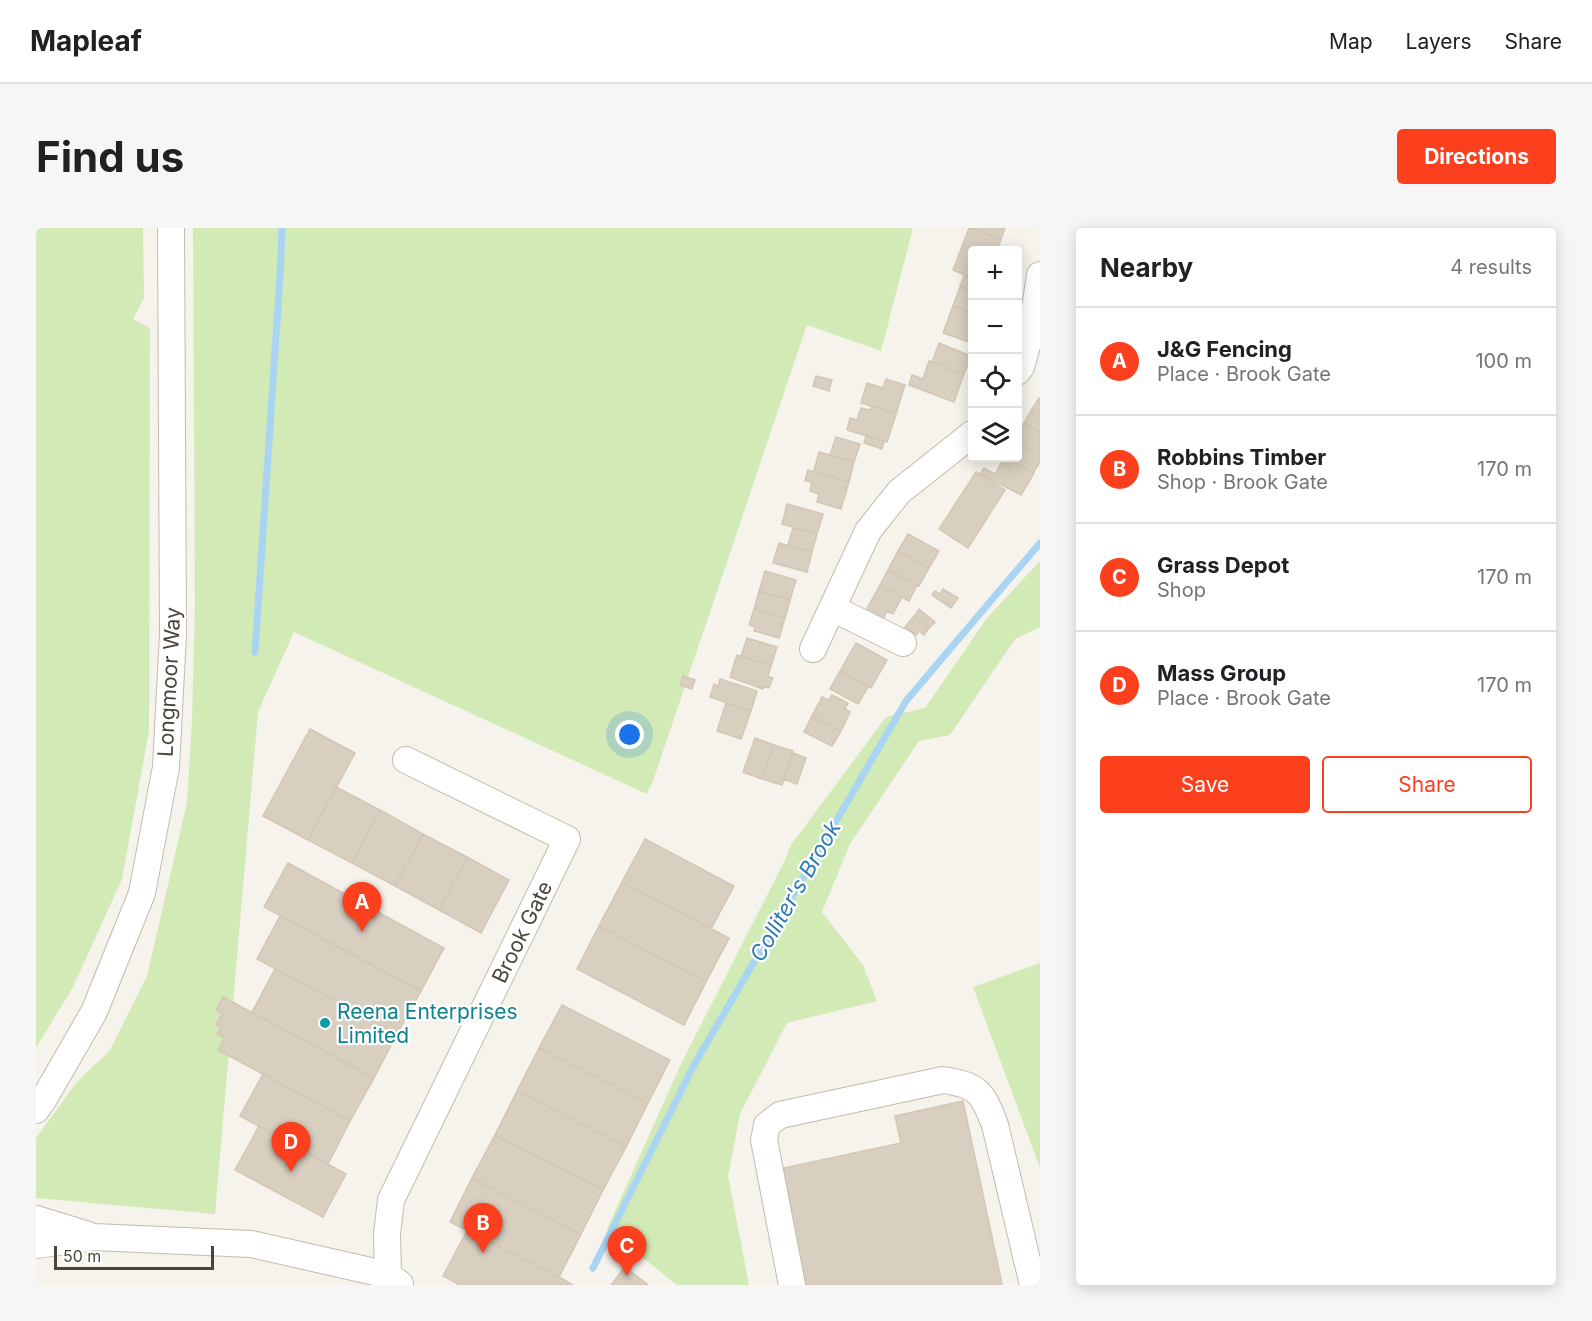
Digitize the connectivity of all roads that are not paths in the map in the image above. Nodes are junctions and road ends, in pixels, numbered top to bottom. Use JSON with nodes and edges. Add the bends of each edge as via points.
{"nodes":[{"id":1,"x":171,"y":228,"type":"edge"},
{"id":2,"x":1040,"y":275,"type":"edge"},
{"id":3,"x":1036,"y":329,"type":"edge"},
{"id":4,"x":1022,"y":364,"type":"edge"},
{"id":5,"x":968,"y":437,"type":"edge"},
{"id":6,"x":832,"y":608,"type":"junction"},
{"id":7,"x":903,"y":642,"type":"dead end"},
{"id":8,"x":813,"y":649,"type":"dead end"},
{"id":9,"x":406,"y":760,"type":"dead end"},
{"id":10,"x":36,"y":1110,"type":"edge"},
{"id":11,"x":36,"y":1219,"type":"edge"},
{"id":12,"x":94,"y":1237,"type":"junction"},
{"id":13,"x":36,"y":1245,"type":"edge"},
{"id":14,"x":395,"y":1280,"type":"edge"},
{"id":15,"x":792,"y":1285,"type":"edge"},
{"id":16,"x":1033,"y":1285,"type":"edge"}],
"edges":[{"from":1,"to":10,"type":"street","name":"Longmoor Way","via":[[173,634],[166,767],[142,893],[94,1012]]},
{"from":2,"to":3,"type":"street"},
{"from":3,"to":4,"type":"street"},
{"from":5,"to":6,"type":"street","via":[[899,492],[868,531]]},
{"from":6,"to":7,"type":"street"},
{"from":6,"to":8,"type":"street"},
{"from":9,"to":14,"type":"street","name":"Brook Gate","via":[[567,840],[391,1200],[387,1234]]},
{"from":11,"to":12,"type":"street"},
{"from":12,"to":13,"type":"street"},
{"from":12,"to":14,"type":"street","via":[[251,1244]]},
{"from":15,"to":16,"type":"street","via":[[764,1140],[767,1125],[780,1115],[943,1080],[963,1083],[979,1092],[988,1106]]}]}
